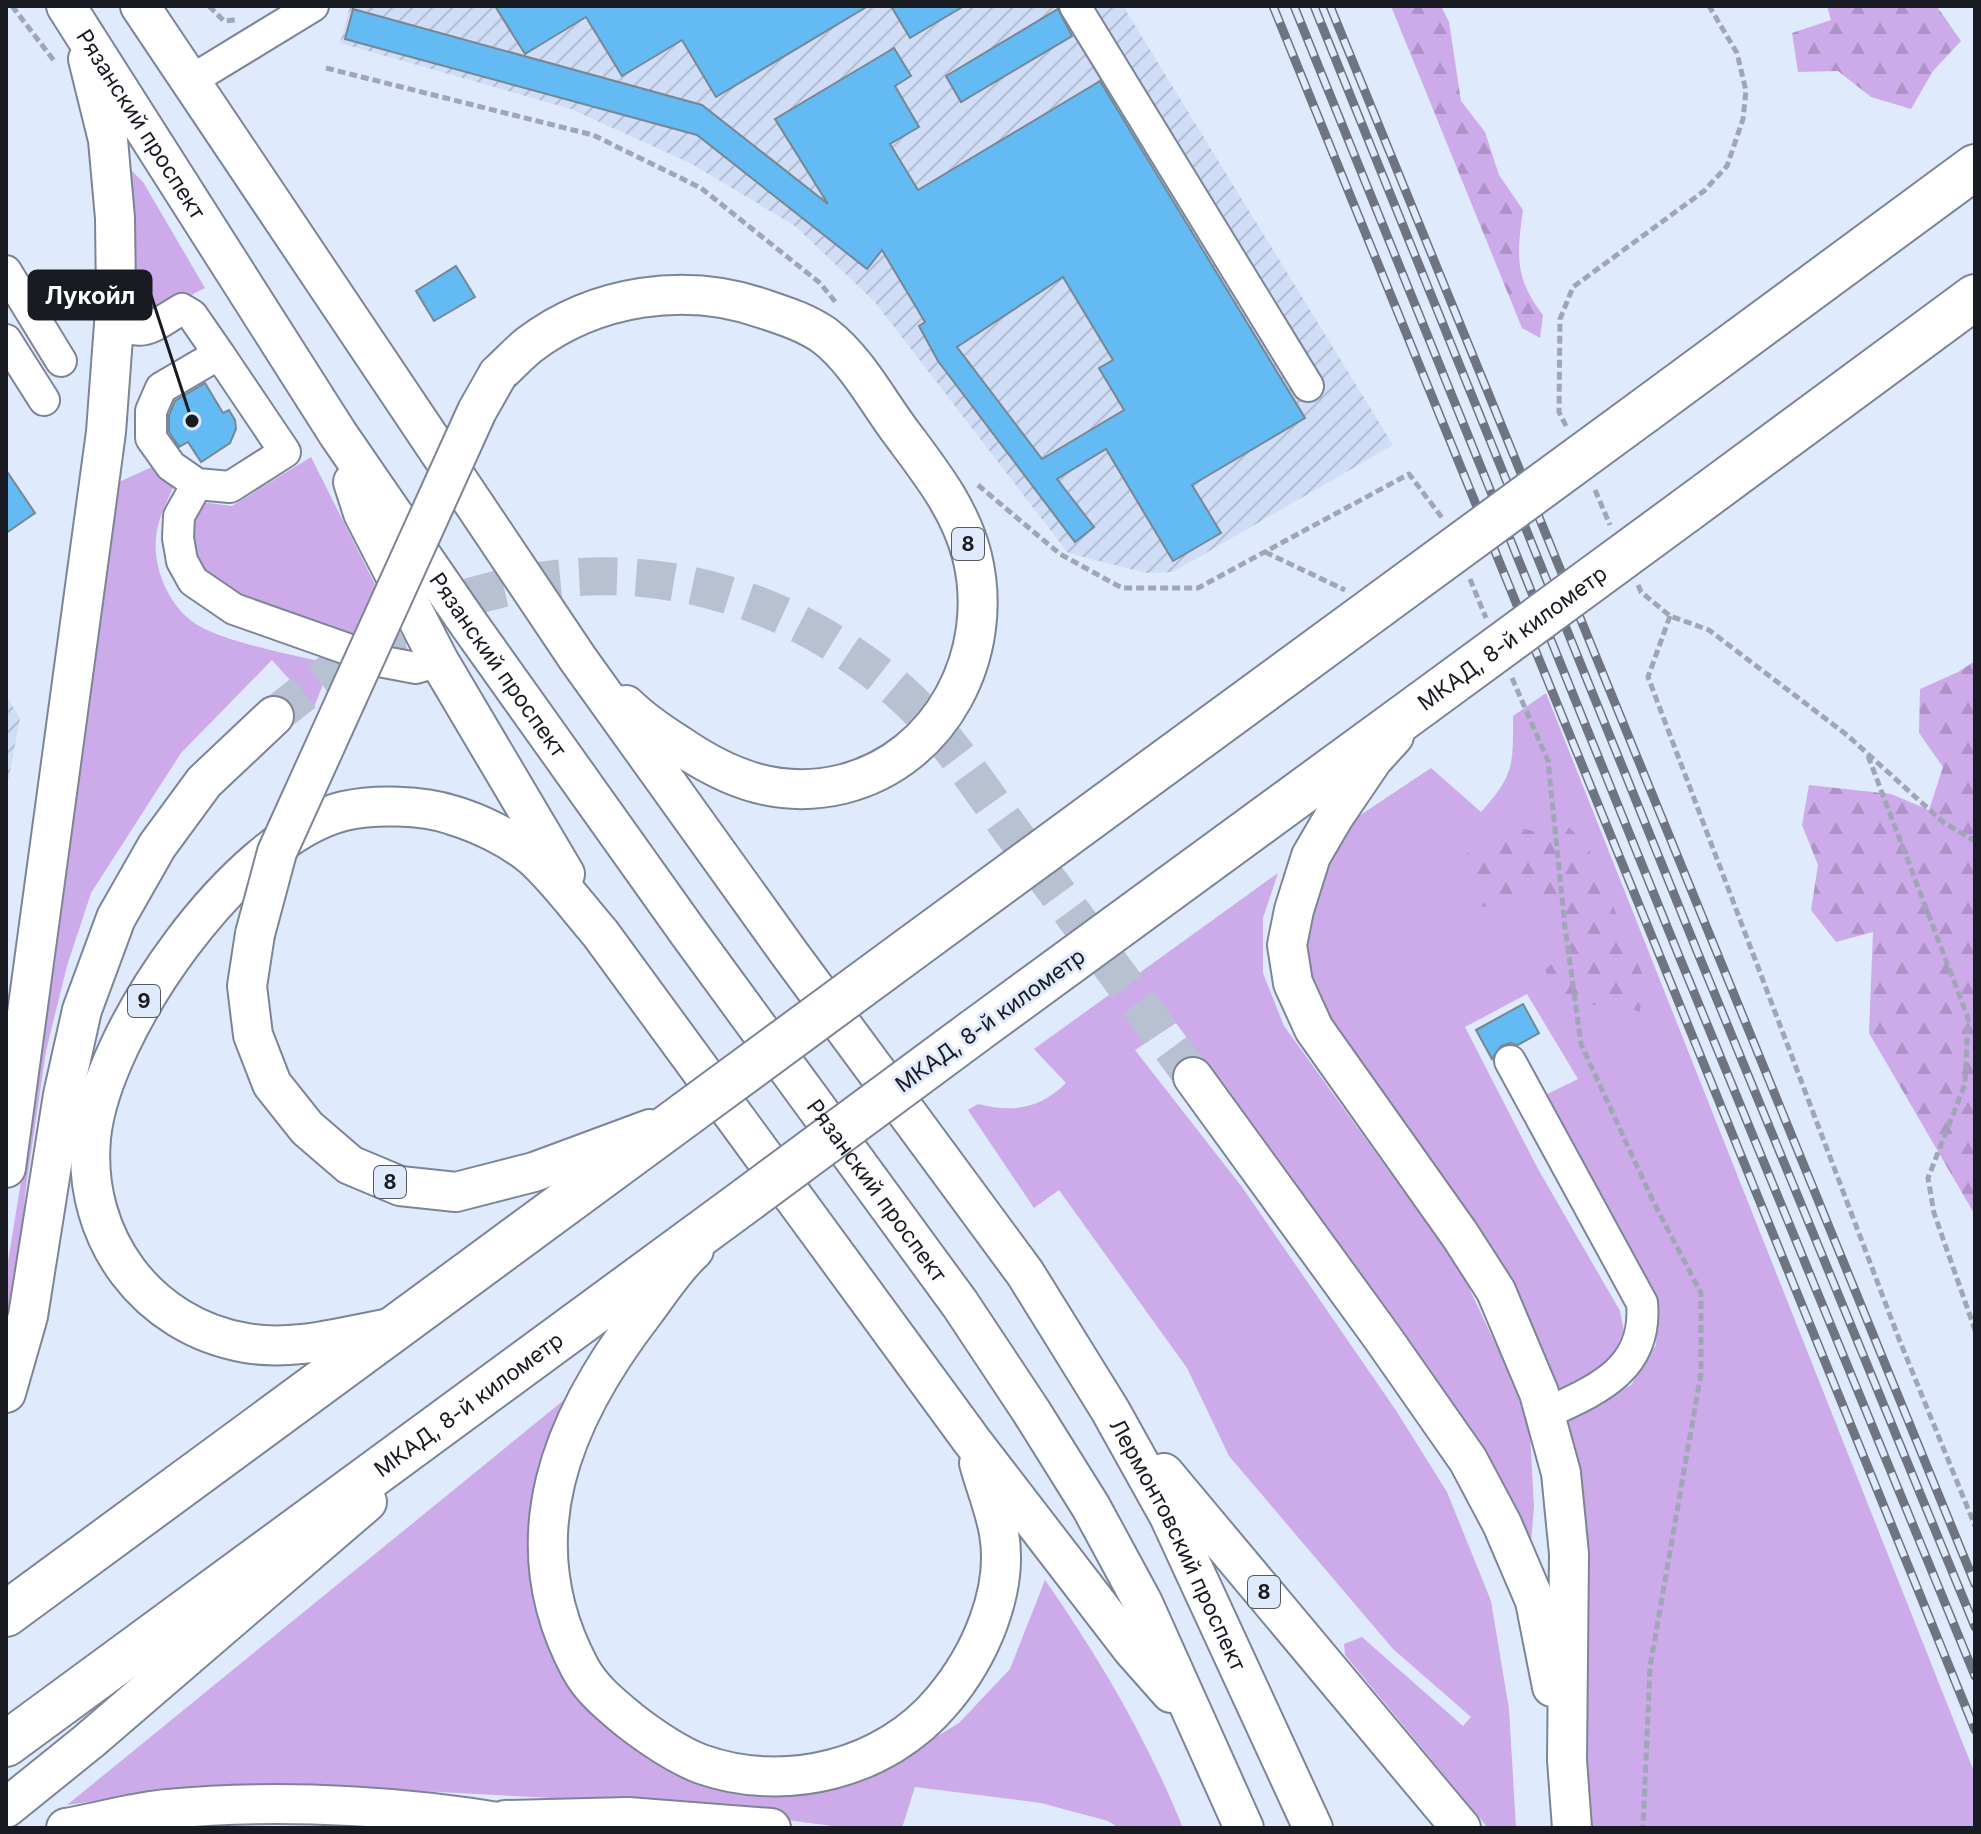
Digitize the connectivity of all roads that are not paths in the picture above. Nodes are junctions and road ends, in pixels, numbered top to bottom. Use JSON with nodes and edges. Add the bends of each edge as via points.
{"nodes":[{"id":1,"x":140,"y":6,"type":"edge"},
{"id":2,"x":313,"y":6,"type":"edge"},
{"id":3,"x":1075,"y":6,"type":"edge"},
{"id":4,"x":73,"y":18,"type":"edge"},
{"id":5,"x":190,"y":81,"type":"junction"},
{"id":6,"x":1975,"y":167,"type":"edge"},
{"id":7,"x":6,"y":271,"type":"edge"},
{"id":8,"x":1975,"y":297,"type":"edge"},
{"id":9,"x":114,"y":320,"type":"junction"},
{"id":10,"x":1975,"y":322,"type":"edge"},
{"id":11,"x":6,"y":340,"type":"edge"},
{"id":12,"x":219,"y":354,"type":"junction"},
{"id":13,"x":61,"y":361,"type":"dead end"},
{"id":14,"x":1870,"y":374,"type":"junction"},
{"id":15,"x":1308,"y":386,"type":"dead end"},
{"id":16,"x":44,"y":400,"type":"dead end"},
{"id":17,"x":106,"y":432,"type":"junction"},
{"id":18,"x":338,"y":434,"type":"junction"},
{"id":19,"x":151,"y":438,"type":"junction"},
{"id":20,"x":197,"y":484,"type":"junction"},
{"id":21,"x":578,"y":659,"type":"junction"},
{"id":22,"x":439,"y":661,"type":"junction"},
{"id":23,"x":1422,"y":704,"type":"junction"},
{"id":24,"x":274,"y":716,"type":"tunnel mouth"},
{"id":25,"x":600,"y":933,"type":"junction"},
{"id":26,"x":1510,"y":1061,"type":"dead end"},
{"id":27,"x":1193,"y":1077,"type":"tunnel mouth"},
{"id":28,"x":686,"y":1114,"type":"junction"},
{"id":29,"x":6,"y":1168,"type":"edge"},
{"id":30,"x":748,"y":1199,"type":"junction"},
{"id":31,"x":396,"y":1327,"type":"junction"},
{"id":32,"x":546,"y":1347,"type":"junction"},
{"id":33,"x":6,"y":1393,"type":"edge"},
{"id":34,"x":1110,"y":1410,"type":"junction"},
{"id":35,"x":1545,"y":1414,"type":"junction"},
{"id":36,"x":972,"y":1441,"type":"junction"},
{"id":37,"x":6,"y":1614,"type":"edge"},
{"id":38,"x":1199,"y":1726,"type":"junction"},
{"id":39,"x":6,"y":1744,"type":"edge"},
{"id":40,"x":1567,"y":1760,"type":"junction"},
{"id":41,"x":6,"y":1808,"type":"edge"},
{"id":42,"x":396,"y":1819,"type":"edge"},
{"id":43,"x":494,"y":1821,"type":"junction"},
{"id":44,"x":66,"y":1828,"type":"edge"},
{"id":45,"x":532,"y":1828,"type":"edge"},
{"id":46,"x":771,"y":1828,"type":"edge"},
{"id":47,"x":1244,"y":1828,"type":"edge"},
{"id":48,"x":1313,"y":1828,"type":"edge"},
{"id":49,"x":1461,"y":1828,"type":"edge"},
{"id":50,"x":1572,"y":1828,"type":"edge"}],
"edges":[{"from":1,"to":5,"type":"main road"},
{"from":2,"to":5,"type":"lane"},
{"from":3,"to":15,"type":"lane"},
{"from":4,"to":9,"type":"main road","via":[[108,140],[115,218]]},
{"from":4,"to":18,"type":"main road","name":"Рязанский проспект"},
{"from":5,"to":21,"type":"main road"},
{"from":6,"to":28,"type":"highway","bridge":true},
{"from":7,"to":13,"type":"lane"},
{"from":8,"to":14,"type":"highway","name":"МКАД, 8-й километр"},
{"from":9,"to":12,"type":"lane","via":[[127,330],[143,332],[182,309]]},
{"from":9,"to":17,"type":"main road"},
{"from":10,"to":14,"type":"highway"},
{"from":11,"to":16,"type":"lane"},
{"from":12,"to":19,"type":"lane","via":[[161,388],[151,411]]},
{"from":12,"to":20,"type":"lane","via":[[285,452],[230,487]]},
{"from":14,"to":23,"type":"highway","name":"МКАД, 8-й километр","bridge":true},
{"from":17,"to":19,"type":"lane"},
{"from":17,"to":29,"type":"main road"},
{"from":18,"to":22,"type":"main road","via":[[363,513]]},
{"from":18,"to":38,"type":"main road","name":"Рязанский проспект","via":[[633,855],[960,1304],[1091,1507],[1143,1603]]},
{"from":19,"to":20,"type":"lane","via":[[171,466]]},
{"from":20,"to":22,"type":"lane","via":[[179,516],[178,538],[193,581],[234,609],[384,662],[416,668]]},
{"from":21,"to":28,"type":"main road","number":"8","bridge":true,"via":[[640,719],[734,778],[795,790],[856,780],[910,751],[951,705],[973,647],[977,584],[971,554],[946,494],[851,363],[825,336],[790,317],[719,295],[639,298],[599,307],[562,324],[498,374],[477,411],[277,852],[247,986],[253,1035],[272,1084],[307,1128],[350,1165],[400,1186],[456,1192],[534,1172]]},
{"from":21,"to":34,"type":"main road","name":"Лермонтовский проспект","via":[[1025,1273]]},
{"from":22,"to":25,"type":"main road"},
{"from":23,"to":30,"type":"highway","name":"МКАД, 8-й километр","bridge":true},
{"from":23,"to":35,"type":"main road","via":[[1373,759],[1311,856],[1287,945],[1293,983],[1314,1029],[1496,1291]]},
{"from":24,"to":33,"type":"main road","via":[[204,782],[157,846],[116,918],[82,1010],[28,1316]]},
{"from":25,"to":31,"type":"main road","number":"9","via":[[533,856],[497,834],[451,814],[416,807],[344,811],[276,845],[220,896],[168,961],[122,1040],[98,1104],[89,1168],[103,1230],[137,1284],[187,1324],[248,1344],[280,1345]]},
{"from":25,"to":36,"type":"main road"},
{"from":26,"to":35,"type":"lane","via":[[1642,1303],[1638,1342],[1629,1362],[1593,1392]]},
{"from":27,"to":40,"type":"main road","via":[[1468,1460],[1535,1601]]},
{"from":28,"to":31,"type":"highway"},
{"from":30,"to":32,"type":"highway","name":"МКАД, 8-й километр"},
{"from":30,"to":36,"type":"main road","via":[[689,1254],[621,1342],[582,1405],[557,1472],[547,1539],[554,1603],[581,1671],[606,1701],[667,1747],[701,1764],[768,1777],[835,1769],[888,1747],[912,1730],[970,1664],[994,1600],[999,1533]]},
{"from":31,"to":37,"type":"highway"},
{"from":32,"to":39,"type":"highway","name":"МКАД, 8-й километр"},
{"from":32,"to":41,"type":"main road"},
{"from":34,"to":48,"type":"main road","name":"Лермонтовский проспект","via":[[1169,1516]]},
{"from":34,"to":49,"type":"main road","number":"8"},
{"from":35,"to":40,"type":"main road","via":[[1561,1473],[1569,1554]]},
{"from":36,"to":38,"type":"main road","via":[[1132,1649]]},
{"from":38,"to":47,"type":"main road"},
{"from":40,"to":50,"type":"main road"},
{"from":42,"to":43,"type":"main road"},
{"from":42,"to":44,"type":"main road","via":[[254,1803],[165,1809]]},
{"from":43,"to":45,"type":"main road"},
{"from":43,"to":46,"type":"main road","via":[[628,1817]]}]}
